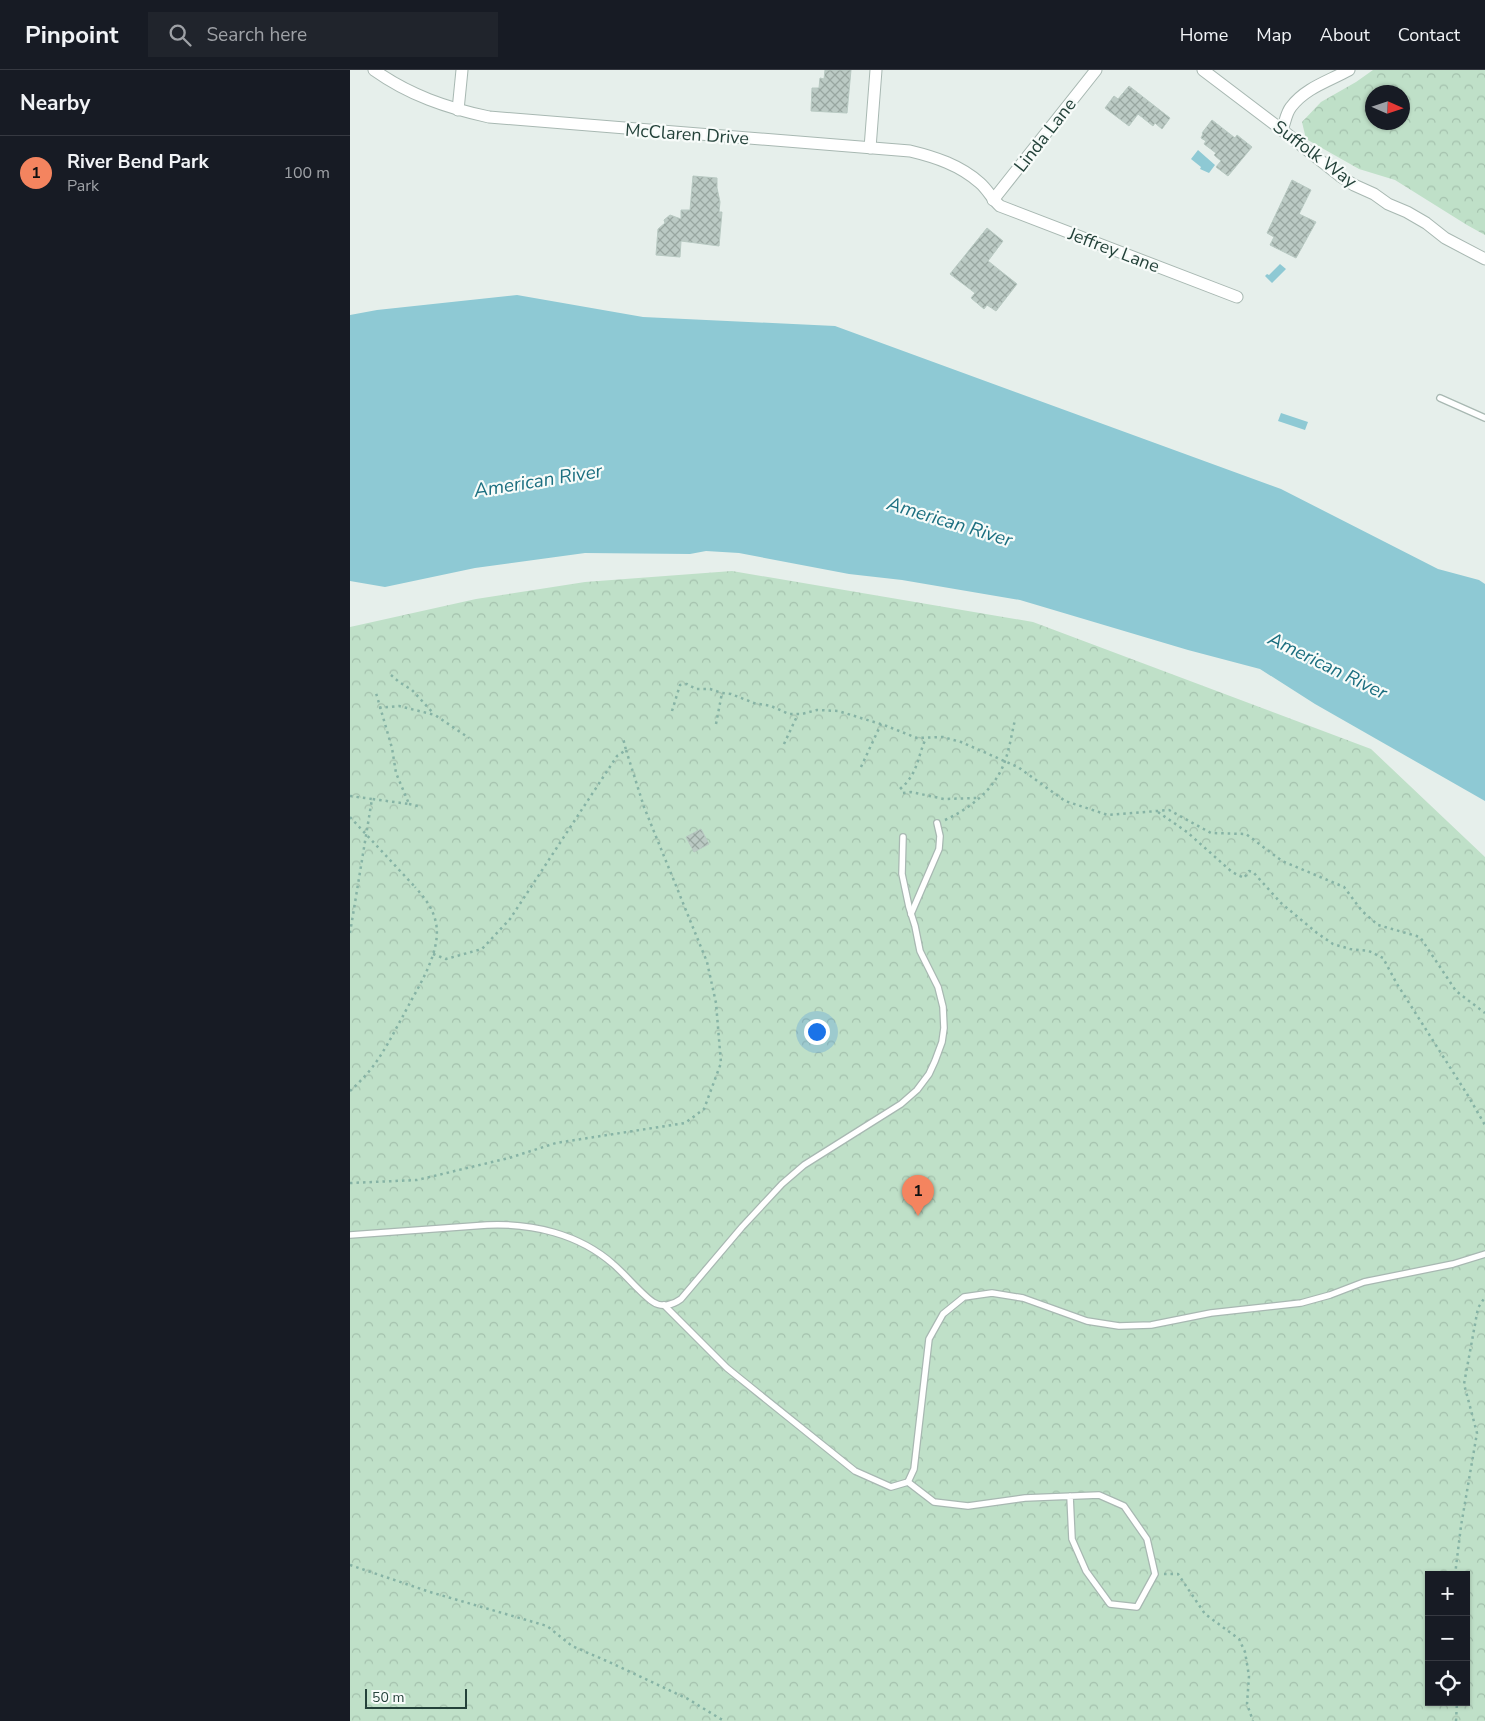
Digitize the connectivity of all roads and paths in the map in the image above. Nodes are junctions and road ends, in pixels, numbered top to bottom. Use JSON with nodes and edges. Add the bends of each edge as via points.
{"nodes":[{"id":1,"x":374,"y":70,"type":"edge"},
{"id":2,"x":462,"y":70,"type":"edge"},
{"id":3,"x":876,"y":70,"type":"edge"},
{"id":4,"x":1096,"y":70,"type":"edge"},
{"id":5,"x":1203,"y":70,"type":"edge"},
{"id":6,"x":1348,"y":70,"type":"edge"},
{"id":7,"x":458,"y":110,"type":"junction"},
{"id":8,"x":1282,"y":130,"type":"junction"},
{"id":9,"x":870,"y":148,"type":"junction"},
{"id":10,"x":993,"y":200,"type":"junction"},
{"id":11,"x":1485,"y":260,"type":"edge"},
{"id":12,"x":1237,"y":297,"type":"dead end"},
{"id":13,"x":1440,"y":398,"type":"dead end"},
{"id":14,"x":1485,"y":418,"type":"edge"},
{"id":15,"x":391,"y":675,"type":"dead end"},
{"id":16,"x":376,"y":693,"type":"dead end"},
{"id":17,"x":722,"y":693,"type":"junction"},
{"id":18,"x":380,"y":708,"type":"junction"},
{"id":19,"x":672,"y":711,"type":"dead end"},
{"id":20,"x":798,"y":714,"type":"junction"},
{"id":21,"x":434,"y":716,"type":"junction"},
{"id":22,"x":1014,"y":720,"type":"dead end"},
{"id":23,"x":716,"y":724,"type":"dead end"},
{"id":24,"x":881,"y":724,"type":"junction"},
{"id":25,"x":469,"y":738,"type":"dead end"},
{"id":26,"x":623,"y":738,"type":"dead end"},
{"id":27,"x":926,"y":738,"type":"junction"},
{"id":28,"x":784,"y":744,"type":"dead end"},
{"id":29,"x":626,"y":750,"type":"junction"},
{"id":30,"x":1004,"y":762,"type":"junction"},
{"id":31,"x":861,"y":767,"type":"dead end"},
{"id":32,"x":900,"y":789,"type":"dead end"},
{"id":33,"x":903,"y":793,"type":"dead end"},
{"id":34,"x":350,"y":796,"type":"edge"},
{"id":35,"x":979,"y":798,"type":"junction"},
{"id":36,"x":372,"y":799,"type":"junction"},
{"id":37,"x":409,"y":804,"type":"junction"},
{"id":38,"x":422,"y":807,"type":"dead end"},
{"id":39,"x":1157,"y":811,"type":"junction"},
{"id":40,"x":350,"y":817,"type":"edge"},
{"id":41,"x":937,"y":823,"type":"joint"},
{"id":42,"x":903,"y":837,"type":"dead end"},
{"id":43,"x":911,"y":914,"type":"junction"},
{"id":44,"x":350,"y":933,"type":"edge"},
{"id":45,"x":433,"y":954,"type":"junction"},
{"id":46,"x":1485,"y":1013,"type":"edge"},
{"id":47,"x":350,"y":1091,"type":"edge"},
{"id":48,"x":1485,"y":1125,"type":"edge"},
{"id":49,"x":350,"y":1183,"type":"edge"},
{"id":50,"x":350,"y":1235,"type":"edge"},
{"id":51,"x":1485,"y":1254,"type":"edge"},
{"id":52,"x":1485,"y":1297,"type":"edge"},
{"id":53,"x":664,"y":1306,"type":"junction"},
{"id":54,"x":908,"y":1482,"type":"junction"},
{"id":55,"x":1070,"y":1496,"type":"junction"},
{"id":56,"x":350,"y":1565,"type":"edge"},
{"id":57,"x":1455,"y":1571,"type":"edge"},
{"id":58,"x":1155,"y":1574,"type":"junction"},
{"id":59,"x":1457,"y":1706,"type":"edge"},
{"id":60,"x":724,"y":1721,"type":"edge"},
{"id":61,"x":1253,"y":1721,"type":"edge"},
{"id":62,"x":1456,"y":1721,"type":"edge"}],
"edges":[{"from":1,"to":7,"type":"street","name":"McClaren Drive","via":[[417,95]]},
{"from":2,"to":7,"type":"street"},
{"from":3,"to":9,"type":"street"},
{"from":4,"to":10,"type":"street","name":"Linda Lane"},
{"from":5,"to":8,"type":"street","name":"Suffolk Way"},
{"from":6,"to":8,"type":"street","via":[[1305,94],[1290,108]]},
{"from":7,"to":9,"type":"street","name":"McClaren Drive","via":[[510,120]]},
{"from":8,"to":11,"type":"street","name":"Suffolk Way","via":[[1354,185],[1408,212]]},
{"from":9,"to":10,"type":"street","name":"McClaren Drive","via":[[910,151],[954,166],[981,183]]},
{"from":10,"to":12,"type":"street","name":"Jeffrey Lane","via":[[1000,206]]},
{"from":13,"to":14,"type":"lane"},
{"from":15,"to":21,"type":"path","via":[[412,690]]},
{"from":16,"to":18,"type":"path"},
{"from":17,"to":19,"type":"path","via":[[696,689],[687,684],[680,686]]},
{"from":17,"to":20,"type":"path"},
{"from":17,"to":23,"type":"path"},
{"from":18,"to":21,"type":"path","via":[[399,706]]},
{"from":18,"to":37,"type":"path","via":[[396,773]]},
{"from":20,"to":24,"type":"path","via":[[827,710]]},
{"from":20,"to":28,"type":"path"},
{"from":21,"to":25,"type":"path"},
{"from":22,"to":30,"type":"path"},
{"from":24,"to":27,"type":"path","via":[[917,738]]},
{"from":24,"to":31,"type":"path"},
{"from":26,"to":29,"type":"path"},
{"from":27,"to":30,"type":"path","via":[[943,737],[961,742]]},
{"from":27,"to":32,"type":"path","via":[[913,776]]},
{"from":29,"to":45,"type":"path","via":[[616,756],[510,919],[482,949],[446,959]]},
{"from":29,"to":49,"type":"path","via":[[644,807],[707,962],[716,1003],[721,1063],[704,1109],[686,1123],[556,1143],[418,1180]]},
{"from":30,"to":35,"type":"path","via":[[996,781]]},
{"from":30,"to":39,"type":"path","via":[[1018,767],[1065,801],[1108,816]]},
{"from":33,"to":35,"type":"path","via":[[944,799]]},
{"from":34,"to":36,"type":"path"},
{"from":35,"to":41,"type":"path","via":[[958,814]]},
{"from":36,"to":37,"type":"path"},
{"from":36,"to":44,"type":"path"},
{"from":37,"to":38,"type":"path"},
{"from":39,"to":46,"type":"path","via":[[1169,810],[1211,833],[1246,834],[1282,861],[1344,887],[1362,911],[1378,925],[1420,937],[1456,991]]},
{"from":39,"to":48,"type":"path","via":[[1187,832],[1232,872],[1244,878],[1249,871],[1253,872],[1281,903],[1333,944],[1369,951],[1383,958]]},
{"from":40,"to":45,"type":"path","bridge":true,"via":[[428,902],[436,922]]},
{"from":41,"to":43,"type":"lane","via":[[939,849]]},
{"from":42,"to":43,"type":"lane","via":[[902,874]]},
{"from":43,"to":53,"type":"lane","via":[[920,951],[938,987],[943,1007],[942,1042],[929,1074],[901,1104],[804,1166],[782,1184],[682,1299]]},
{"from":45,"to":47,"type":"path","via":[[425,975],[382,1053]]},
{"from":50,"to":53,"type":"lane","via":[[505,1224],[532,1226],[549,1230],[598,1252],[653,1302]]},
{"from":51,"to":54,"type":"lane","via":[[1453,1264],[1364,1282],[1301,1303],[1211,1313],[1151,1325],[1119,1326],[1087,1320],[1023,1298],[992,1292],[964,1297],[943,1314],[929,1339],[914,1469]]},
{"from":52,"to":57,"type":"path","via":[[1478,1308],[1464,1384],[1477,1433]]},
{"from":53,"to":54,"type":"lane","via":[[727,1368],[855,1471],[891,1487]]},
{"from":54,"to":55,"type":"lane","via":[[934,1502],[968,1506]]},
{"from":55,"to":58,"type":"lane","via":[[1099,1494],[1124,1506],[1147,1539]]},
{"from":55,"to":58,"type":"lane","via":[[1072,1539],[1086,1571],[1110,1604],[1137,1607]]},
{"from":56,"to":60,"type":"path","via":[[547,1626],[572,1646],[688,1699]]},
{"from":58,"to":61,"type":"path","via":[[1178,1574],[1205,1614],[1239,1639],[1245,1652],[1249,1676],[1248,1704]]},
{"from":59,"to":62,"type":"path"}]}
